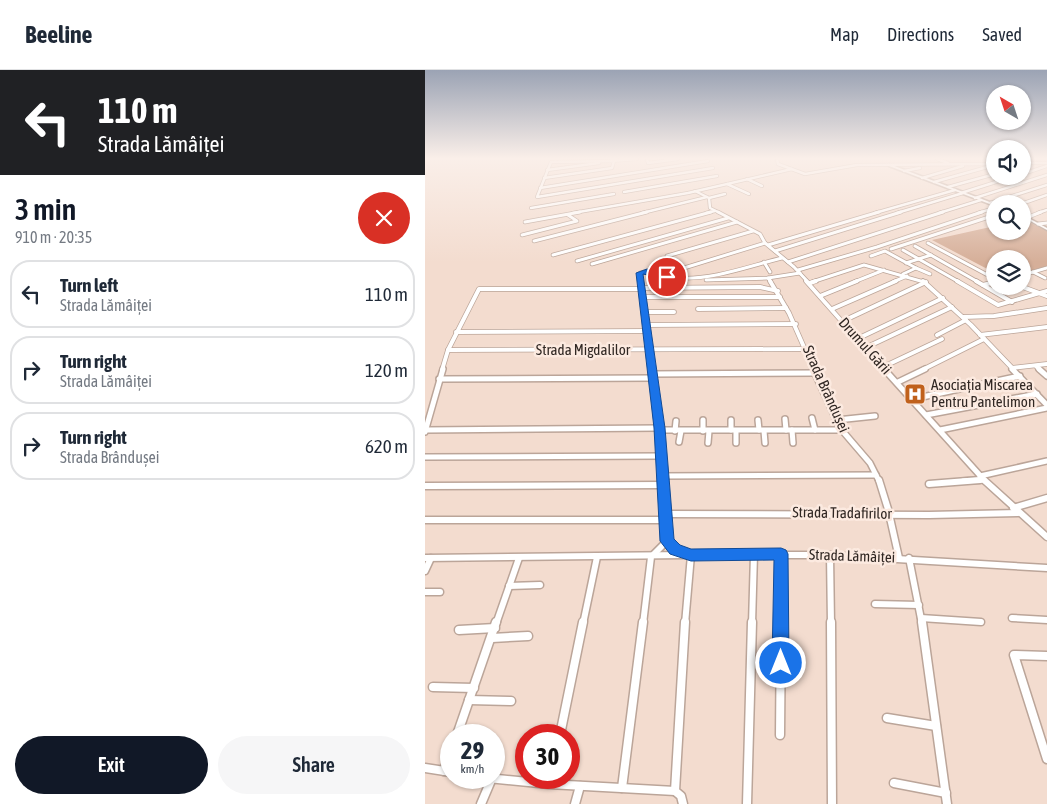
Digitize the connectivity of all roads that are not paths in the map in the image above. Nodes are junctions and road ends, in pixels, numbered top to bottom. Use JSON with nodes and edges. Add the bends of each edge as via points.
{"nodes":[{"id":1,"x":538,"y":193,"type":"edge"},
{"id":2,"x":559,"y":193,"type":"edge"},
{"id":3,"x":670,"y":193,"type":"edge"},
{"id":4,"x":686,"y":193,"type":"edge"},
{"id":5,"x":693,"y":193,"type":"edge"},
{"id":6,"x":703,"y":193,"type":"edge"},
{"id":7,"x":944,"y":193,"type":"edge"},
{"id":8,"x":962,"y":193,"type":"joint"},
{"id":9,"x":990,"y":193,"type":"edge"},
{"id":10,"x":614,"y":194,"type":"dead end"},
{"id":11,"x":725,"y":194,"type":"dead end"},
{"id":12,"x":673,"y":195,"type":"junction"},
{"id":13,"x":1047,"y":195,"type":"edge"},
{"id":14,"x":638,"y":196,"type":"dead end"},
{"id":15,"x":657,"y":198,"type":"junction"},
{"id":16,"x":677,"y":198,"type":"dead end"},
{"id":17,"x":708,"y":198,"type":"junction"},
{"id":18,"x":975,"y":198,"type":"junction"},
{"id":19,"x":981,"y":200,"type":"junction"},
{"id":20,"x":642,"y":201,"type":"junction"},
{"id":21,"x":1031,"y":201,"type":"edge"},
{"id":22,"x":663,"y":202,"type":"dead end"},
{"id":23,"x":986,"y":202,"type":"edge"},
{"id":24,"x":590,"y":204,"type":"dead end"},
{"id":25,"x":623,"y":205,"type":"junction"},
{"id":26,"x":647,"y":205,"type":"dead end"},
{"id":27,"x":531,"y":208,"type":"dead end"},
{"id":28,"x":986,"y":209,"type":"edge"},
{"id":29,"x":557,"y":210,"type":"dead end"},
{"id":30,"x":596,"y":210,"type":"junction"},
{"id":31,"x":631,"y":210,"type":"dead end"},
{"id":32,"x":1047,"y":210,"type":"edge"},
{"id":33,"x":716,"y":211,"type":"junction"},
{"id":34,"x":568,"y":215,"type":"junction"},
{"id":35,"x":1031,"y":215,"type":"edge"},
{"id":36,"x":562,"y":216,"type":"junction"},
{"id":37,"x":729,"y":218,"type":"junction"},
{"id":38,"x":986,"y":218,"type":"edge"},
{"id":39,"x":1031,"y":220,"type":"edge"},
{"id":40,"x":577,"y":221,"type":"junction"},
{"id":41,"x":525,"y":222,"type":"dead end"},
{"id":42,"x":737,"y":222,"type":"junction"},
{"id":43,"x":581,"y":224,"type":"dead end"},
{"id":44,"x":1039,"y":224,"type":"junction"},
{"id":45,"x":1047,"y":224,"type":"edge"},
{"id":46,"x":1047,"y":228,"type":"edge"},
{"id":47,"x":753,"y":230,"type":"junction"},
{"id":48,"x":919,"y":233,"type":"junction"},
{"id":49,"x":522,"y":235,"type":"dead end"},
{"id":50,"x":927,"y":237,"type":"junction"},
{"id":51,"x":534,"y":241,"type":"dead end"},
{"id":52,"x":928,"y":243,"type":"dead end"},
{"id":53,"x":767,"y":244,"type":"junction"},
{"id":54,"x":915,"y":246,"type":"dead end"},
{"id":55,"x":891,"y":249,"type":"dead end"},
{"id":56,"x":903,"y":250,"type":"dead end"},
{"id":57,"x":775,"y":251,"type":"junction"},
{"id":58,"x":553,"y":255,"type":"dead end"},
{"id":59,"x":667,"y":256,"type":"dead end"},
{"id":60,"x":871,"y":256,"type":"dead end"},
{"id":61,"x":931,"y":256,"type":"junction"},
{"id":62,"x":783,"y":258,"type":"junction"},
{"id":63,"x":918,"y":259,"type":"junction"},
{"id":64,"x":577,"y":260,"type":"dead end"},
{"id":65,"x":765,"y":262,"type":"junction"},
{"id":66,"x":788,"y":262,"type":"junction"},
{"id":67,"x":906,"y":262,"type":"junction"},
{"id":68,"x":592,"y":264,"type":"dead end"},
{"id":69,"x":684,"y":268,"type":"dead end"},
{"id":70,"x":916,"y":268,"type":"junction"},
{"id":71,"x":1047,"y":268,"type":"edge"},
{"id":72,"x":885,"y":270,"type":"junction"},
{"id":73,"x":799,"y":272,"type":"junction"},
{"id":74,"x":1033,"y":272,"type":"joint"},
{"id":75,"x":930,"y":274,"type":"dead end"},
{"id":76,"x":769,"y":275,"type":"junction"},
{"id":77,"x":905,"y":275,"type":"junction"},
{"id":78,"x":986,"y":275,"type":"edge"},
{"id":79,"x":1045,"y":278,"type":"dead end"},
{"id":80,"x":706,"y":280,"type":"dead end"},
{"id":81,"x":926,"y":282,"type":"junction"},
{"id":82,"x":809,"y":283,"type":"junction"},
{"id":83,"x":986,"y":284,"type":"edge"},
{"id":84,"x":983,"y":285,"type":"junction"},
{"id":85,"x":642,"y":288,"type":"junction"},
{"id":86,"x":1031,"y":290,"type":"edge"},
{"id":87,"x":778,"y":291,"type":"junction"},
{"id":88,"x":1047,"y":291,"type":"edge"},
{"id":89,"x":1040,"y":293,"type":"junction"},
{"id":90,"x":820,"y":296,"type":"junction"},
{"id":91,"x":1047,"y":296,"type":"edge"},
{"id":92,"x":642,"y":297,"type":"junction"},
{"id":93,"x":780,"y":297,"type":"junction"},
{"id":94,"x":943,"y":298,"type":"junction"},
{"id":95,"x":1011,"y":302,"type":"junction"},
{"id":96,"x":952,"y":307,"type":"junction"},
{"id":97,"x":786,"y":308,"type":"junction"},
{"id":98,"x":1047,"y":308,"type":"edge"},
{"id":99,"x":698,"y":309,"type":"dead end"},
{"id":100,"x":832,"y":309,"type":"junction"},
{"id":101,"x":644,"y":312,"type":"junction"},
{"id":102,"x":674,"y":312,"type":"dead end"},
{"id":103,"x":964,"y":319,"type":"junction"},
{"id":104,"x":843,"y":321,"type":"junction"},
{"id":105,"x":573,"y":324,"type":"dead end"},
{"id":106,"x":599,"y":324,"type":"dead end"},
{"id":107,"x":770,"y":324,"type":"junction"},
{"id":108,"x":797,"y":324,"type":"junction"},
{"id":109,"x":473,"y":325,"type":"dead end"},
{"id":110,"x":498,"y":325,"type":"dead end"},
{"id":111,"x":523,"y":325,"type":"dead end"},
{"id":112,"x":548,"y":325,"type":"dead end"},
{"id":113,"x":646,"y":325,"type":"junction"},
{"id":114,"x":1047,"y":327,"type":"edge"},
{"id":115,"x":545,"y":331,"type":"junction"},
{"id":116,"x":571,"y":331,"type":"junction"},
{"id":117,"x":596,"y":331,"type":"junction"},
{"id":118,"x":647,"y":331,"type":"junction"},
{"id":119,"x":771,"y":331,"type":"dead end"},
{"id":120,"x":456,"y":332,"type":"junction"},
{"id":121,"x":468,"y":332,"type":"junction"},
{"id":122,"x":494,"y":332,"type":"junction"},
{"id":123,"x":519,"y":332,"type":"junction"},
{"id":124,"x":937,"y":335,"type":"dead end"},
{"id":125,"x":980,"y":335,"type":"junction"},
{"id":126,"x":859,"y":338,"type":"junction"},
{"id":127,"x":942,"y":339,"type":"dead end"},
{"id":128,"x":984,"y":339,"type":"junction"},
{"id":129,"x":709,"y":342,"type":"dead end"},
{"id":130,"x":729,"y":342,"type":"dead end"},
{"id":131,"x":758,"y":342,"type":"dead end"},
{"id":132,"x":778,"y":342,"type":"dead end"},
{"id":133,"x":867,"y":347,"type":"junction"},
{"id":134,"x":779,"y":349,"type":"junction"},
{"id":135,"x":807,"y":349,"type":"junction"},
{"id":136,"x":448,"y":350,"type":"junction"},
{"id":137,"x":649,"y":350,"type":"junction"},
{"id":138,"x":709,"y":350,"type":"junction"},
{"id":139,"x":729,"y":350,"type":"junction"},
{"id":140,"x":759,"y":350,"type":"junction"},
{"id":141,"x":1047,"y":364,"type":"edge"},
{"id":142,"x":885,"y":366,"type":"junction"},
{"id":143,"x":1036,"y":366,"type":"junction"},
{"id":144,"x":1012,"y":368,"type":"junction"},
{"id":145,"x":817,"y":373,"type":"junction"},
{"id":146,"x":652,"y":376,"type":"junction"},
{"id":147,"x":1019,"y":376,"type":"junction"},
{"id":148,"x":1047,"y":376,"type":"edge"},
{"id":149,"x":439,"y":378,"type":"junction"},
{"id":150,"x":898,"y":382,"type":"junction"},
{"id":151,"x":1037,"y":394,"type":"junction"},
{"id":152,"x":913,"y":399,"type":"junction"},
{"id":153,"x":1047,"y":406,"type":"edge"},
{"id":154,"x":926,"y":415,"type":"junction"},
{"id":155,"x":875,"y":416,"type":"dead end"},
{"id":156,"x":812,"y":418,"type":"dead end"},
{"id":157,"x":676,"y":420,"type":"dead end"},
{"id":158,"x":703,"y":420,"type":"dead end"},
{"id":159,"x":731,"y":420,"type":"dead end"},
{"id":160,"x":758,"y":420,"type":"dead end"},
{"id":161,"x":785,"y":420,"type":"dead end"},
{"id":162,"x":837,"y":420,"type":"junction"},
{"id":163,"x":659,"y":429,"type":"junction"},
{"id":164,"x":706,"y":430,"type":"junction"},
{"id":165,"x":734,"y":430,"type":"junction"},
{"id":166,"x":761,"y":430,"type":"junction"},
{"id":167,"x":789,"y":430,"type":"junction"},
{"id":168,"x":815,"y":430,"type":"junction"},
{"id":169,"x":842,"y":430,"type":"junction"},
{"id":170,"x":939,"y":430,"type":"junction"},
{"id":171,"x":425,"y":431,"type":"edge"},
{"id":172,"x":678,"y":431,"type":"junction"},
{"id":173,"x":679,"y":442,"type":"dead end"},
{"id":174,"x":708,"y":443,"type":"dead end"},
{"id":175,"x":736,"y":443,"type":"dead end"},
{"id":176,"x":793,"y":443,"type":"dead end"},
{"id":177,"x":765,"y":444,"type":"dead end"},
{"id":178,"x":661,"y":456,"type":"junction"},
{"id":179,"x":425,"y":457,"type":"edge"},
{"id":180,"x":1047,"y":460,"type":"edge"},
{"id":181,"x":876,"y":475,"type":"junction"},
{"id":182,"x":662,"y":476,"type":"junction"},
{"id":183,"x":982,"y":478,"type":"junction"},
{"id":184,"x":929,"y":484,"type":"dead end"},
{"id":185,"x":662,"y":485,"type":"junction"},
{"id":186,"x":425,"y":486,"type":"edge"},
{"id":187,"x":1047,"y":498,"type":"edge"},
{"id":188,"x":1016,"y":510,"type":"junction"},
{"id":189,"x":889,"y":514,"type":"junction"},
{"id":190,"x":666,"y":517,"type":"junction"},
{"id":191,"x":425,"y":520,"type":"edge"},
{"id":192,"x":1047,"y":538,"type":"edge"},
{"id":193,"x":667,"y":541,"type":"junction"},
{"id":194,"x":754,"y":554,"type":"junction"},
{"id":195,"x":781,"y":554,"type":"junction"},
{"id":196,"x":691,"y":555,"type":"junction"},
{"id":197,"x":830,"y":555,"type":"junction"},
{"id":198,"x":597,"y":557,"type":"junction"},
{"id":199,"x":651,"y":557,"type":"junction"},
{"id":200,"x":428,"y":558,"type":"edge"},
{"id":201,"x":519,"y":558,"type":"junction"},
{"id":202,"x":899,"y":558,"type":"junction"},
{"id":203,"x":909,"y":558,"type":"junction"},
{"id":204,"x":1047,"y":568,"type":"edge"},
{"id":205,"x":425,"y":571,"type":"edge"},
{"id":206,"x":540,"y":585,"type":"dead end"},
{"id":207,"x":509,"y":586,"type":"junction"},
{"id":208,"x":425,"y":592,"type":"edge"},
{"id":209,"x":440,"y":592,"type":"dead end"},
{"id":210,"x":875,"y":604,"type":"dead end"},
{"id":211,"x":919,"y":605,"type":"junction"},
{"id":212,"x":921,"y":618,"type":"junction"},
{"id":213,"x":1012,"y":618,"type":"dead end"},
{"id":214,"x":1047,"y":620,"type":"edge"},
{"id":215,"x":981,"y":622,"type":"dead end"},
{"id":216,"x":495,"y":628,"type":"junction"},
{"id":217,"x":459,"y":630,"type":"dead end"},
{"id":218,"x":528,"y":636,"type":"dead end"},
{"id":219,"x":492,"y":638,"type":"junction"},
{"id":220,"x":1047,"y":656,"type":"edge"},
{"id":221,"x":433,"y":687,"type":"dead end"},
{"id":222,"x":474,"y":688,"type":"junction"},
{"id":223,"x":469,"y":700,"type":"junction"},
{"id":224,"x":511,"y":701,"type":"dead end"},
{"id":225,"x":887,"y":718,"type":"dead end"},
{"id":226,"x":461,"y":724,"type":"edge"},
{"id":227,"x":562,"y":724,"type":"edge"},
{"id":228,"x":937,"y":726,"type":"junction"},
{"id":229,"x":780,"y":735,"type":"dead end"},
{"id":230,"x":1047,"y":757,"type":"edge"},
{"id":231,"x":425,"y":768,"type":"edge"},
{"id":232,"x":440,"y":770,"type":"edge"},
{"id":233,"x":894,"y":783,"type":"dead end"},
{"id":234,"x":580,"y":786,"type":"edge"},
{"id":235,"x":621,"y":788,"type":"junction"},
{"id":236,"x":487,"y":789,"type":"edge"},
{"id":237,"x":579,"y":789,"type":"edge"},
{"id":238,"x":675,"y":791,"type":"junction"},
{"id":239,"x":946,"y":793,"type":"junction"},
{"id":240,"x":481,"y":804,"type":"edge"},
{"id":241,"x":575,"y":804,"type":"edge"},
{"id":242,"x":683,"y":804,"type":"edge"},
{"id":243,"x":747,"y":804,"type":"edge"},
{"id":244,"x":832,"y":804,"type":"edge"},
{"id":245,"x":947,"y":804,"type":"edge"}],
"edges":[{"from":1,"to":2,"type":"street","via":[[537,197]]},
{"from":3,"to":12,"type":"street"},
{"from":4,"to":12,"type":"street"},
{"from":5,"to":16,"type":"street"},
{"from":6,"to":17,"type":"street"},
{"from":7,"to":53,"type":"street"},
{"from":8,"to":18,"type":"street"},
{"from":8,"to":57,"type":"street"},
{"from":9,"to":18,"type":"street"},
{"from":10,"to":27,"type":"street"},
{"from":11,"to":17,"type":"street"},
{"from":12,"to":15,"type":"street"},
{"from":13,"to":21,"type":"street"},
{"from":14,"to":20,"type":"street"},
{"from":15,"to":20,"type":"street"},
{"from":15,"to":22,"type":"street"},
{"from":17,"to":33,"type":"street","via":[[709,207]]},
{"from":17,"to":51,"type":"street"},
{"from":18,"to":19,"type":"street"},
{"from":19,"to":23,"type":"street"},
{"from":19,"to":66,"type":"street"},
{"from":20,"to":25,"type":"street"},
{"from":20,"to":26,"type":"street"},
{"from":24,"to":30,"type":"street"},
{"from":25,"to":30,"type":"street"},
{"from":25,"to":31,"type":"street"},
{"from":28,"to":48,"type":"street"},
{"from":29,"to":36,"type":"street"},
{"from":30,"to":34,"type":"street"},
{"from":32,"to":35,"type":"street"},
{"from":33,"to":37,"type":"street","name":"Drumul Gării"},
{"from":33,"to":58,"type":"street"},
{"from":34,"to":36,"type":"street"},
{"from":34,"to":40,"type":"street"},
{"from":36,"to":41,"type":"street"},
{"from":37,"to":42,"type":"street","name":"Drumul Gării"},
{"from":37,"to":64,"type":"street"},
{"from":38,"to":50,"type":"street"},
{"from":39,"to":44,"type":"street"},
{"from":40,"to":43,"type":"street"},
{"from":40,"to":49,"type":"street"},
{"from":42,"to":47,"type":"street","name":"Drumul Gării"},
{"from":42,"to":68,"type":"street"},
{"from":44,"to":45,"type":"street"},
{"from":44,"to":46,"type":"street"},
{"from":47,"to":53,"type":"street","name":"Drumul Gării"},
{"from":47,"to":59,"type":"street"},
{"from":48,"to":50,"type":"street"},
{"from":48,"to":73,"type":"street"},
{"from":50,"to":55,"type":"street"},
{"from":52,"to":78,"type":"street"},
{"from":53,"to":57,"type":"street","name":"Drumul Gării"},
{"from":53,"to":69,"type":"street"},
{"from":54,"to":61,"type":"street"},
{"from":56,"to":63,"type":"street"},
{"from":57,"to":62,"type":"street","name":"Drumul Gării"},
{"from":60,"to":67,"type":"street","via":[[885,251]]},
{"from":61,"to":63,"type":"street"},
{"from":61,"to":84,"type":"street"},
{"from":62,"to":65,"type":"street"},
{"from":62,"to":66,"type":"street","name":"Drumul Gării"},
{"from":63,"to":67,"type":"street"},
{"from":63,"to":95,"type":"street","via":[[998,305]]},
{"from":65,"to":76,"type":"street","name":"Strada Brândușei"},
{"from":65,"to":85,"type":"street","via":[[690,277],[641,272]]},
{"from":66,"to":73,"type":"street","name":"Drumul Gării"},
{"from":67,"to":70,"type":"street"},
{"from":70,"to":75,"type":"street"},
{"from":70,"to":77,"type":"street"},
{"from":71,"to":74,"type":"street"},
{"from":72,"to":77,"type":"street"},
{"from":72,"to":82,"type":"street","via":[[864,265]]},
{"from":72,"to":90,"type":"street"},
{"from":73,"to":76,"type":"street"},
{"from":73,"to":82,"type":"street","name":"Drumul Gării"},
{"from":74,"to":79,"type":"street"},
{"from":76,"to":80,"type":"street"},
{"from":76,"to":87,"type":"street","name":"Strada Brândușei"},
{"from":77,"to":81,"type":"street"},
{"from":77,"to":100,"type":"street"},
{"from":81,"to":94,"type":"street"},
{"from":81,"to":104,"type":"street"},
{"from":82,"to":90,"type":"street","name":"Drumul Gării"},
{"from":83,"to":84,"type":"street"},
{"from":84,"to":95,"type":"street"},
{"from":85,"to":87,"type":"street","via":[[755,287]]},
{"from":85,"to":92,"type":"street"},
{"from":85,"to":120,"type":"street","via":[[479,289]]},
{"from":86,"to":89,"type":"street"},
{"from":87,"to":93,"type":"street","name":"Strada Brândușei"},
{"from":88,"to":89,"type":"street"},
{"from":89,"to":91,"type":"street"},
{"from":89,"to":95,"type":"street"},
{"from":90,"to":100,"type":"street","name":"Drumul Gării"},
{"from":92,"to":93,"type":"street"},
{"from":92,"to":101,"type":"street"},
{"from":93,"to":97,"type":"street","name":"Strada Brândușei"},
{"from":94,"to":96,"type":"street"},
{"from":94,"to":126,"type":"street"},
{"from":96,"to":103,"type":"street"},
{"from":96,"to":133,"type":"street"},
{"from":97,"to":99,"type":"street"},
{"from":97,"to":108,"type":"street","name":"Strada Brândușei"},
{"from":98,"to":103,"type":"street"},
{"from":100,"to":104,"type":"street","name":"Drumul Gării"},
{"from":101,"to":102,"type":"street"},
{"from":101,"to":113,"type":"street"},
{"from":103,"to":124,"type":"street"},
{"from":103,"to":125,"type":"street"},
{"from":104,"to":126,"type":"street","name":"Drumul Gării"},
{"from":105,"to":116,"type":"street"},
{"from":106,"to":117,"type":"street"},
{"from":107,"to":108,"type":"street"},
{"from":107,"to":113,"type":"street"},
{"from":107,"to":119,"type":"street"},
{"from":108,"to":135,"type":"street","name":"Strada Brândușei"},
{"from":109,"to":121,"type":"street"},
{"from":110,"to":122,"type":"street"},
{"from":111,"to":123,"type":"street"},
{"from":112,"to":115,"type":"street"},
{"from":113,"to":118,"type":"street"},
{"from":114,"to":125,"type":"street"},
{"from":115,"to":116,"type":"street"},
{"from":115,"to":123,"type":"street"},
{"from":116,"to":117,"type":"street"},
{"from":117,"to":118,"type":"street"},
{"from":118,"to":137,"type":"street"},
{"from":120,"to":121,"type":"street"},
{"from":120,"to":136,"type":"street"},
{"from":121,"to":122,"type":"street"},
{"from":122,"to":123,"type":"street"},
{"from":125,"to":128,"type":"street"},
{"from":126,"to":133,"type":"street","name":"Drumul Gării"},
{"from":127,"to":142,"type":"street"},
{"from":128,"to":144,"type":"street"},
{"from":128,"to":150,"type":"street"},
{"from":129,"to":138,"type":"street"},
{"from":130,"to":139,"type":"street"},
{"from":131,"to":140,"type":"street"},
{"from":132,"to":134,"type":"street"},
{"from":133,"to":142,"type":"street","name":"Drumul Gării"},
{"from":134,"to":135,"type":"street","name":"Strada Migdalilor"},
{"from":134,"to":140,"type":"street","name":"Strada Migdalilor"},
{"from":135,"to":145,"type":"street","name":"Strada Brândușei"},
{"from":136,"to":137,"type":"street","name":"Strada Migdalilor"},
{"from":136,"to":149,"type":"street"},
{"from":137,"to":138,"type":"street","name":"Strada Migdalilor"},
{"from":137,"to":146,"type":"street"},
{"from":138,"to":139,"type":"street","name":"Strada Migdalilor"},
{"from":139,"to":140,"type":"street","name":"Strada Migdalilor"},
{"from":141,"to":143,"type":"street"},
{"from":142,"to":150,"type":"street","name":"Drumul Gării"},
{"from":143,"to":144,"type":"street"},
{"from":143,"to":148,"type":"street"},
{"from":144,"to":147,"type":"street"},
{"from":145,"to":146,"type":"street"},
{"from":145,"to":162,"type":"street","name":"Strada Brândușei"},
{"from":146,"to":149,"type":"street"},
{"from":146,"to":163,"type":"street"},
{"from":147,"to":151,"type":"street"},
{"from":147,"to":152,"type":"street"},
{"from":149,"to":171,"type":"street"},
{"from":150,"to":152,"type":"street","name":"Drumul Gării"},
{"from":151,"to":153,"type":"street"},
{"from":151,"to":154,"type":"street"},
{"from":152,"to":154,"type":"street","name":"Drumul Gării"},
{"from":153,"to":170,"type":"street"},
{"from":154,"to":170,"type":"street","name":"Drumul Gării"},
{"from":155,"to":162,"type":"street"},
{"from":156,"to":168,"type":"street"},
{"from":157,"to":172,"type":"street"},
{"from":158,"to":164,"type":"street"},
{"from":159,"to":165,"type":"street"},
{"from":160,"to":166,"type":"street"},
{"from":161,"to":167,"type":"street"},
{"from":162,"to":169,"type":"street","name":"Strada Brândușei"},
{"from":163,"to":171,"type":"street"},
{"from":163,"to":172,"type":"street"},
{"from":163,"to":178,"type":"street"},
{"from":164,"to":165,"type":"street"},
{"from":164,"to":172,"type":"street"},
{"from":164,"to":174,"type":"street"},
{"from":165,"to":166,"type":"street"},
{"from":165,"to":175,"type":"street"},
{"from":166,"to":167,"type":"street"},
{"from":166,"to":177,"type":"street"},
{"from":167,"to":168,"type":"street"},
{"from":167,"to":176,"type":"street"},
{"from":168,"to":169,"type":"street"},
{"from":169,"to":181,"type":"street","name":"Strada Brândușei"},
{"from":170,"to":183,"type":"street","name":"Drumul Gării"},
{"from":172,"to":173,"type":"street"},
{"from":178,"to":179,"type":"street"},
{"from":178,"to":182,"type":"street"},
{"from":180,"to":183,"type":"street"},
{"from":181,"to":182,"type":"street"},
{"from":181,"to":189,"type":"street","name":"Strada Brândușei"},
{"from":182,"to":185,"type":"street"},
{"from":183,"to":184,"type":"street"},
{"from":183,"to":188,"type":"street","name":"Drumul Gării"},
{"from":185,"to":186,"type":"street"},
{"from":185,"to":190,"type":"street"},
{"from":187,"to":188,"type":"street","name":"Strada Tradafirilor"},
{"from":188,"to":189,"type":"street","name":"Strada Tradafirilor"},
{"from":188,"to":192,"type":"street","name":"Drumul Gării"},
{"from":189,"to":190,"type":"street","name":"Strada Tradafirilor"},
{"from":189,"to":202,"type":"street","name":"Strada Brândușei"},
{"from":190,"to":191,"type":"street","name":"Strada Tradafirilor"},
{"from":190,"to":193,"type":"street"},
{"from":193,"to":196,"type":"street","name":"Strada Lămâiței","via":[[675,549]]},
{"from":193,"to":199,"type":"street"},
{"from":194,"to":195,"type":"street","name":"Strada Lămâiței"},
{"from":194,"to":196,"type":"street","name":"Strada Lămâiței"},
{"from":194,"to":243,"type":"street"},
{"from":195,"to":197,"type":"street","name":"Strada Lămâiței"},
{"from":195,"to":229,"type":"street"},
{"from":196,"to":199,"type":"street"},
{"from":196,"to":238,"type":"street"},
{"from":197,"to":202,"type":"street","name":"Strada Lămâiței"},
{"from":197,"to":244,"type":"street"},
{"from":198,"to":199,"type":"street"},
{"from":198,"to":201,"type":"street"},
{"from":198,"to":227,"type":"street"},
{"from":199,"to":235,"type":"street"},
{"from":200,"to":201,"type":"street"},
{"from":200,"to":205,"type":"street"},
{"from":201,"to":207,"type":"street"},
{"from":202,"to":203,"type":"street","name":"Strada Lămâiței"},
{"from":203,"to":204,"type":"street","name":"Strada Lămâiței"},
{"from":203,"to":211,"type":"street"},
{"from":206,"to":207,"type":"street"},
{"from":207,"to":216,"type":"street"},
{"from":208,"to":209,"type":"street"},
{"from":210,"to":211,"type":"street"},
{"from":211,"to":212,"type":"street"},
{"from":212,"to":215,"type":"street"},
{"from":212,"to":228,"type":"street"},
{"from":213,"to":214,"type":"street"},
{"from":216,"to":217,"type":"street"},
{"from":216,"to":219,"type":"street"},
{"from":218,"to":219,"type":"street"},
{"from":219,"to":222,"type":"street"},
{"from":220,"to":230,"type":"street","via":[[1014,654]]},
{"from":221,"to":222,"type":"street"},
{"from":222,"to":223,"type":"street"},
{"from":223,"to":224,"type":"street"},
{"from":223,"to":226,"type":"street"},
{"from":225,"to":228,"type":"street"},
{"from":228,"to":239,"type":"street"},
{"from":231,"to":232,"type":"street"},
{"from":233,"to":239,"type":"street"},
{"from":234,"to":235,"type":"street"},
{"from":235,"to":238,"type":"street"},
{"from":236,"to":240,"type":"street"},
{"from":237,"to":241,"type":"street"},
{"from":238,"to":242,"type":"street"},
{"from":239,"to":245,"type":"street"}]}
